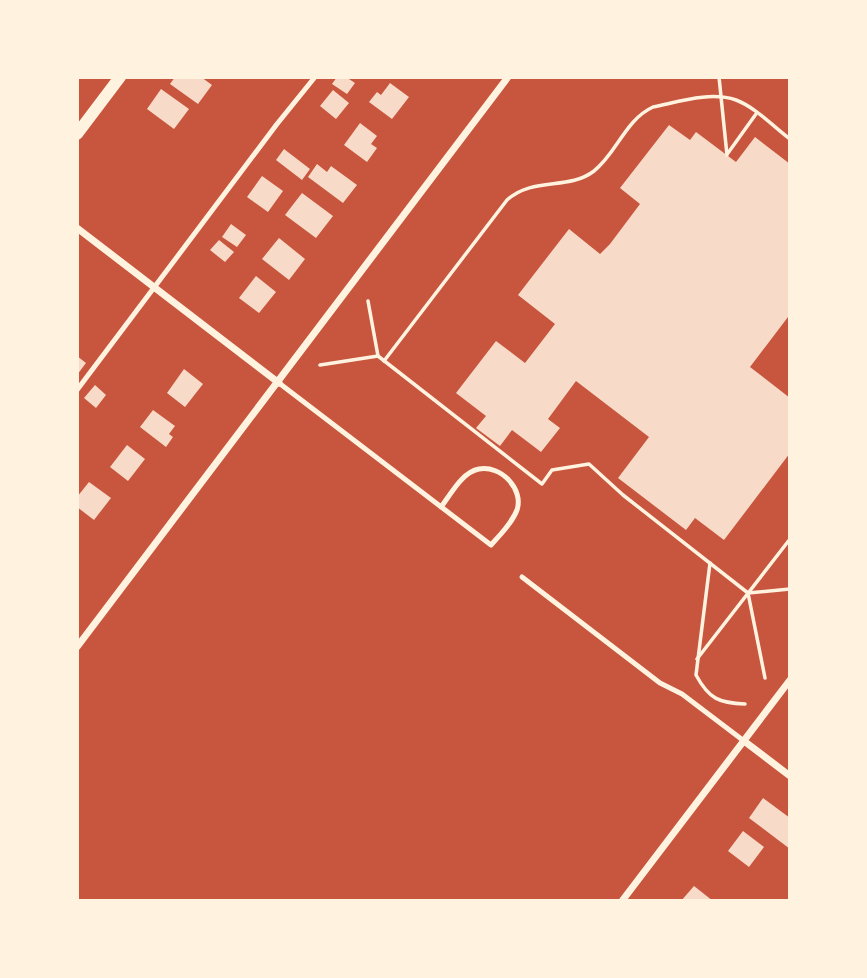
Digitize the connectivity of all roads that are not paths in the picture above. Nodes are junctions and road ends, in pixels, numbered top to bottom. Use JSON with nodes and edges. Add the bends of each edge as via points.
{"nodes":[{"id":1,"x":120,"y":77,"type":"edge"},
{"id":2,"x":315,"y":77,"type":"edge"},
{"id":3,"x":508,"y":77,"type":"edge"},
{"id":4,"x":77,"y":134,"type":"edge"},
{"id":5,"x":77,"y":228,"type":"edge"},
{"id":6,"x":155,"y":287,"type":"junction"},
{"id":7,"x":279,"y":383,"type":"junction"},
{"id":8,"x":77,"y":390,"type":"edge"},
{"id":9,"x":441,"y":507,"type":"junction"},
{"id":10,"x":522,"y":577,"type":"dead end"},
{"id":11,"x":77,"y":648,"type":"edge"},
{"id":12,"x":790,"y":680,"type":"edge"},
{"id":13,"x":744,"y":741,"type":"junction"},
{"id":14,"x":790,"y":776,"type":"edge"},
{"id":15,"x":622,"y":901,"type":"edge"}],
"edges":[{"from":1,"to":4,"type":"street"},
{"from":2,"to":6,"type":"lane"},
{"from":3,"to":7,"type":"street"},
{"from":5,"to":6,"type":"street"},
{"from":6,"to":7,"type":"street"},
{"from":6,"to":8,"type":"lane"},
{"from":7,"to":9,"type":"lane"},
{"from":7,"to":11,"type":"street"},
{"from":9,"to":9,"type":"lane","via":[[491,545],[518,508],[517,494],[508,479],[480,469],[468,474]]},
{"from":10,"to":13,"type":"lane"},
{"from":12,"to":13,"type":"street"},
{"from":13,"to":14,"type":"street"},
{"from":13,"to":15,"type":"street"}]}
